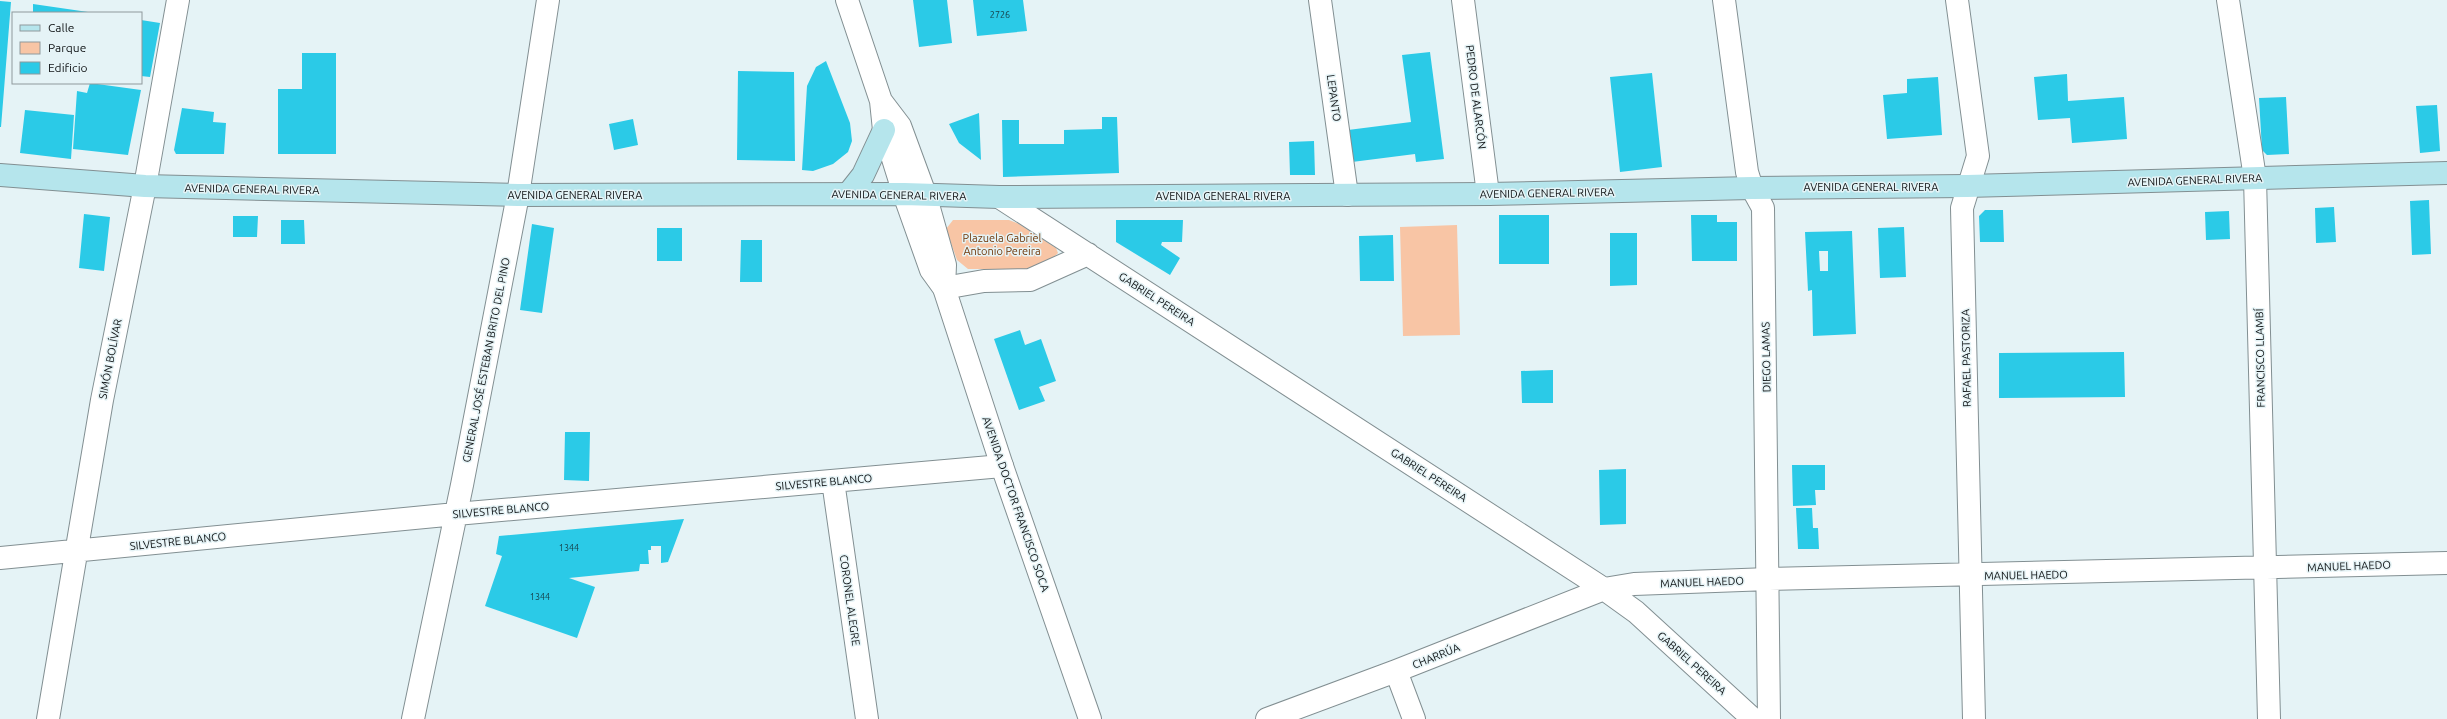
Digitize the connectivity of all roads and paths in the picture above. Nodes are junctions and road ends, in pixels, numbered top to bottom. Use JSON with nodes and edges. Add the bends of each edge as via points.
{"nodes":[{"id":1,"x":178,"y":0,"type":"edge"},
{"id":2,"x":548,"y":0,"type":"edge"},
{"id":3,"x":847,"y":0,"type":"edge"},
{"id":4,"x":1320,"y":0,"type":"edge"},
{"id":5,"x":1463,"y":0,"type":"edge"},
{"id":6,"x":1724,"y":0,"type":"edge"},
{"id":7,"x":1957,"y":0,"type":"edge"},
{"id":8,"x":2228,"y":0,"type":"edge"},
{"id":9,"x":881,"y":101,"type":"junction"},
{"id":10,"x":884,"y":130,"type":"junction"},
{"id":11,"x":2447,"y":173,"type":"edge"},
{"id":12,"x":0,"y":175,"type":"edge"},
{"id":13,"x":2255,"y":178,"type":"junction"},
{"id":14,"x":145,"y":186,"type":"junction"},
{"id":15,"x":1967,"y":186,"type":"junction"},
{"id":16,"x":1752,"y":188,"type":"junction"},
{"id":17,"x":848,"y":194,"type":"junction"},
{"id":18,"x":904,"y":194,"type":"junction"},
{"id":19,"x":925,"y":194,"type":"junction"},
{"id":20,"x":1488,"y":194,"type":"junction"},
{"id":21,"x":518,"y":196,"type":"junction"},
{"id":22,"x":1347,"y":196,"type":"junction"},
{"id":23,"x":999,"y":197,"type":"junction"},
{"id":24,"x":1088,"y":254,"type":"junction"},
{"id":25,"x":944,"y":288,"type":"junction"},
{"id":26,"x":1002,"y":466,"type":"junction"},
{"id":27,"x":833,"y":481,"type":"junction"},
{"id":28,"x":456,"y":514,"type":"junction"},
{"id":29,"x":76,"y":552,"type":"junction"},
{"id":30,"x":0,"y":558,"type":"edge"},
{"id":31,"x":2447,"y":563,"type":"edge"},
{"id":32,"x":2266,"y":569,"type":"junction"},
{"id":33,"x":1971,"y":576,"type":"junction"},
{"id":34,"x":1769,"y":579,"type":"junction"},
{"id":35,"x":1604,"y":589,"type":"junction"},
{"id":36,"x":1396,"y":672,"type":"junction"},
{"id":37,"x":48,"y":719,"type":"edge"},
{"id":38,"x":413,"y":719,"type":"edge"},
{"id":39,"x":867,"y":719,"type":"edge"},
{"id":40,"x":1090,"y":719,"type":"edge"},
{"id":41,"x":1267,"y":719,"type":"edge"},
{"id":42,"x":1414,"y":719,"type":"edge"},
{"id":43,"x":1753,"y":719,"type":"edge"},
{"id":44,"x":1769,"y":719,"type":"edge"},
{"id":45,"x":1974,"y":719,"type":"edge"},
{"id":46,"x":2269,"y":719,"type":"edge"}],
"edges":[{"from":1,"to":14,"type":"street","name":"SIMÓN BOLÍVAR"},
{"from":2,"to":21,"type":"street","name":"GENERAL JOSÉ ESTEBAN BRITO DEL PINO"},
{"from":3,"to":9,"type":"street","name":"AVENIDA DOCTOR FRANCISCO SOCA"},
{"from":4,"to":22,"type":"street","name":"LEPANTO"},
{"from":5,"to":20,"type":"street","name":"PEDRO DE ALARCÓN"},
{"from":6,"to":16,"type":"street","name":"DIEGO LAMAS","via":[[1747,172]]},
{"from":7,"to":15,"type":"street","name":"RAFAEL PASTORIZA","via":[[1978,156]]},
{"from":8,"to":13,"type":"street","name":"FRANCISCO LLAMBÍ"},
{"from":9,"to":10,"type":"street","name":"AVENIDA DOCTOR FRANCISCO SOCA"},
{"from":9,"to":19,"type":"street","name":"AVENIDA DOCTOR FRANCISCO SOCA","via":[[900,126]]},
{"from":10,"to":17,"type":"main road","via":[[863,175]]},
{"from":10,"to":18,"type":"street","name":"AVENIDA DOCTOR FRANCISCO SOCA"},
{"from":11,"to":13,"type":"main road","name":"AVENIDA GENERAL RIVERA"},
{"from":12,"to":14,"type":"main road","name":"AVENIDA GENERAL RIVERA"},
{"from":13,"to":15,"type":"main road","name":"AVENIDA GENERAL RIVERA"},
{"from":13,"to":32,"type":"street","name":"FRANCISCO LLAMBÍ"},
{"from":14,"to":21,"type":"main road","name":"AVENIDA GENERAL RIVERA"},
{"from":14,"to":29,"type":"street","name":"SIMÓN BOLÍVAR","via":[[102,400]]},
{"from":15,"to":16,"type":"main road","name":"AVENIDA GENERAL RIVERA"},
{"from":15,"to":33,"type":"street","name":"RAFAEL PASTORIZA","via":[[1962,208]]},
{"from":16,"to":20,"type":"main road","name":"AVENIDA GENERAL RIVERA"},
{"from":16,"to":34,"type":"street","name":"DIEGO LAMAS","via":[[1763,208]]},
{"from":17,"to":18,"type":"main road","name":"AVENIDA GENERAL RIVERA"},
{"from":17,"to":21,"type":"main road","name":"AVENIDA GENERAL RIVERA"},
{"from":18,"to":19,"type":"main road","name":"AVENIDA GENERAL RIVERA"},
{"from":18,"to":25,"type":"street","name":"AVENIDA DOCTOR FRANCISCO SOCA","via":[[930,270]]},
{"from":19,"to":23,"type":"main road","name":"AVENIDA GENERAL RIVERA"},
{"from":19,"to":25,"type":"street","name":"AVENIDA DOCTOR FRANCISCO SOCA","via":[[945,265]]},
{"from":20,"to":22,"type":"main road","name":"AVENIDA GENERAL RIVERA"},
{"from":21,"to":28,"type":"street","name":"GENERAL JOSÉ ESTEBAN BRITO DEL PINO"},
{"from":22,"to":23,"type":"main road","name":"AVENIDA GENERAL RIVERA"},
{"from":23,"to":24,"type":"street","name":"GABRIEL PEREIRA"},
{"from":24,"to":25,"type":"street","via":[[1030,280],[984,281]]},
{"from":24,"to":35,"type":"street","name":"GABRIEL PEREIRA"},
{"from":25,"to":26,"type":"street","name":"AVENIDA DOCTOR FRANCISCO SOCA"},
{"from":26,"to":27,"type":"street","name":"SILVESTRE BLANCO"},
{"from":26,"to":40,"type":"street","name":"AVENIDA DOCTOR FRANCISCO SOCA"},
{"from":27,"to":28,"type":"street","name":"SILVESTRE BLANCO"},
{"from":27,"to":39,"type":"street","name":"CORONEL ALEGRE"},
{"from":28,"to":29,"type":"street","name":"SILVESTRE BLANCO"},
{"from":28,"to":38,"type":"street","name":"GENERAL JOSÉ ESTEBAN BRITO DEL PINO"},
{"from":29,"to":30,"type":"street","name":"SILVESTRE BLANCO"},
{"from":29,"to":37,"type":"street","name":"SIMÓN BOLÍVAR"},
{"from":31,"to":32,"type":"street","name":"MANUEL HAEDO"},
{"from":32,"to":33,"type":"street","name":"MANUEL HAEDO"},
{"from":32,"to":46,"type":"street","name":"FRANCISCO LLAMBÍ"},
{"from":33,"to":34,"type":"street","name":"MANUEL HAEDO"},
{"from":33,"to":45,"type":"street","name":"RAFAEL PASTORIZA"},
{"from":34,"to":35,"type":"street","name":"MANUEL HAEDO","via":[[1634,584]]},
{"from":34,"to":44,"type":"street","name":"DIEGO LAMAS"},
{"from":35,"to":36,"type":"street","name":"CHARRÚA"},
{"from":35,"to":43,"type":"street","name":"GABRIEL PEREIRA","via":[[1636,612]]},
{"from":36,"to":41,"type":"street","name":"CHARRÚA"},
{"from":36,"to":42,"type":"street"}]}
